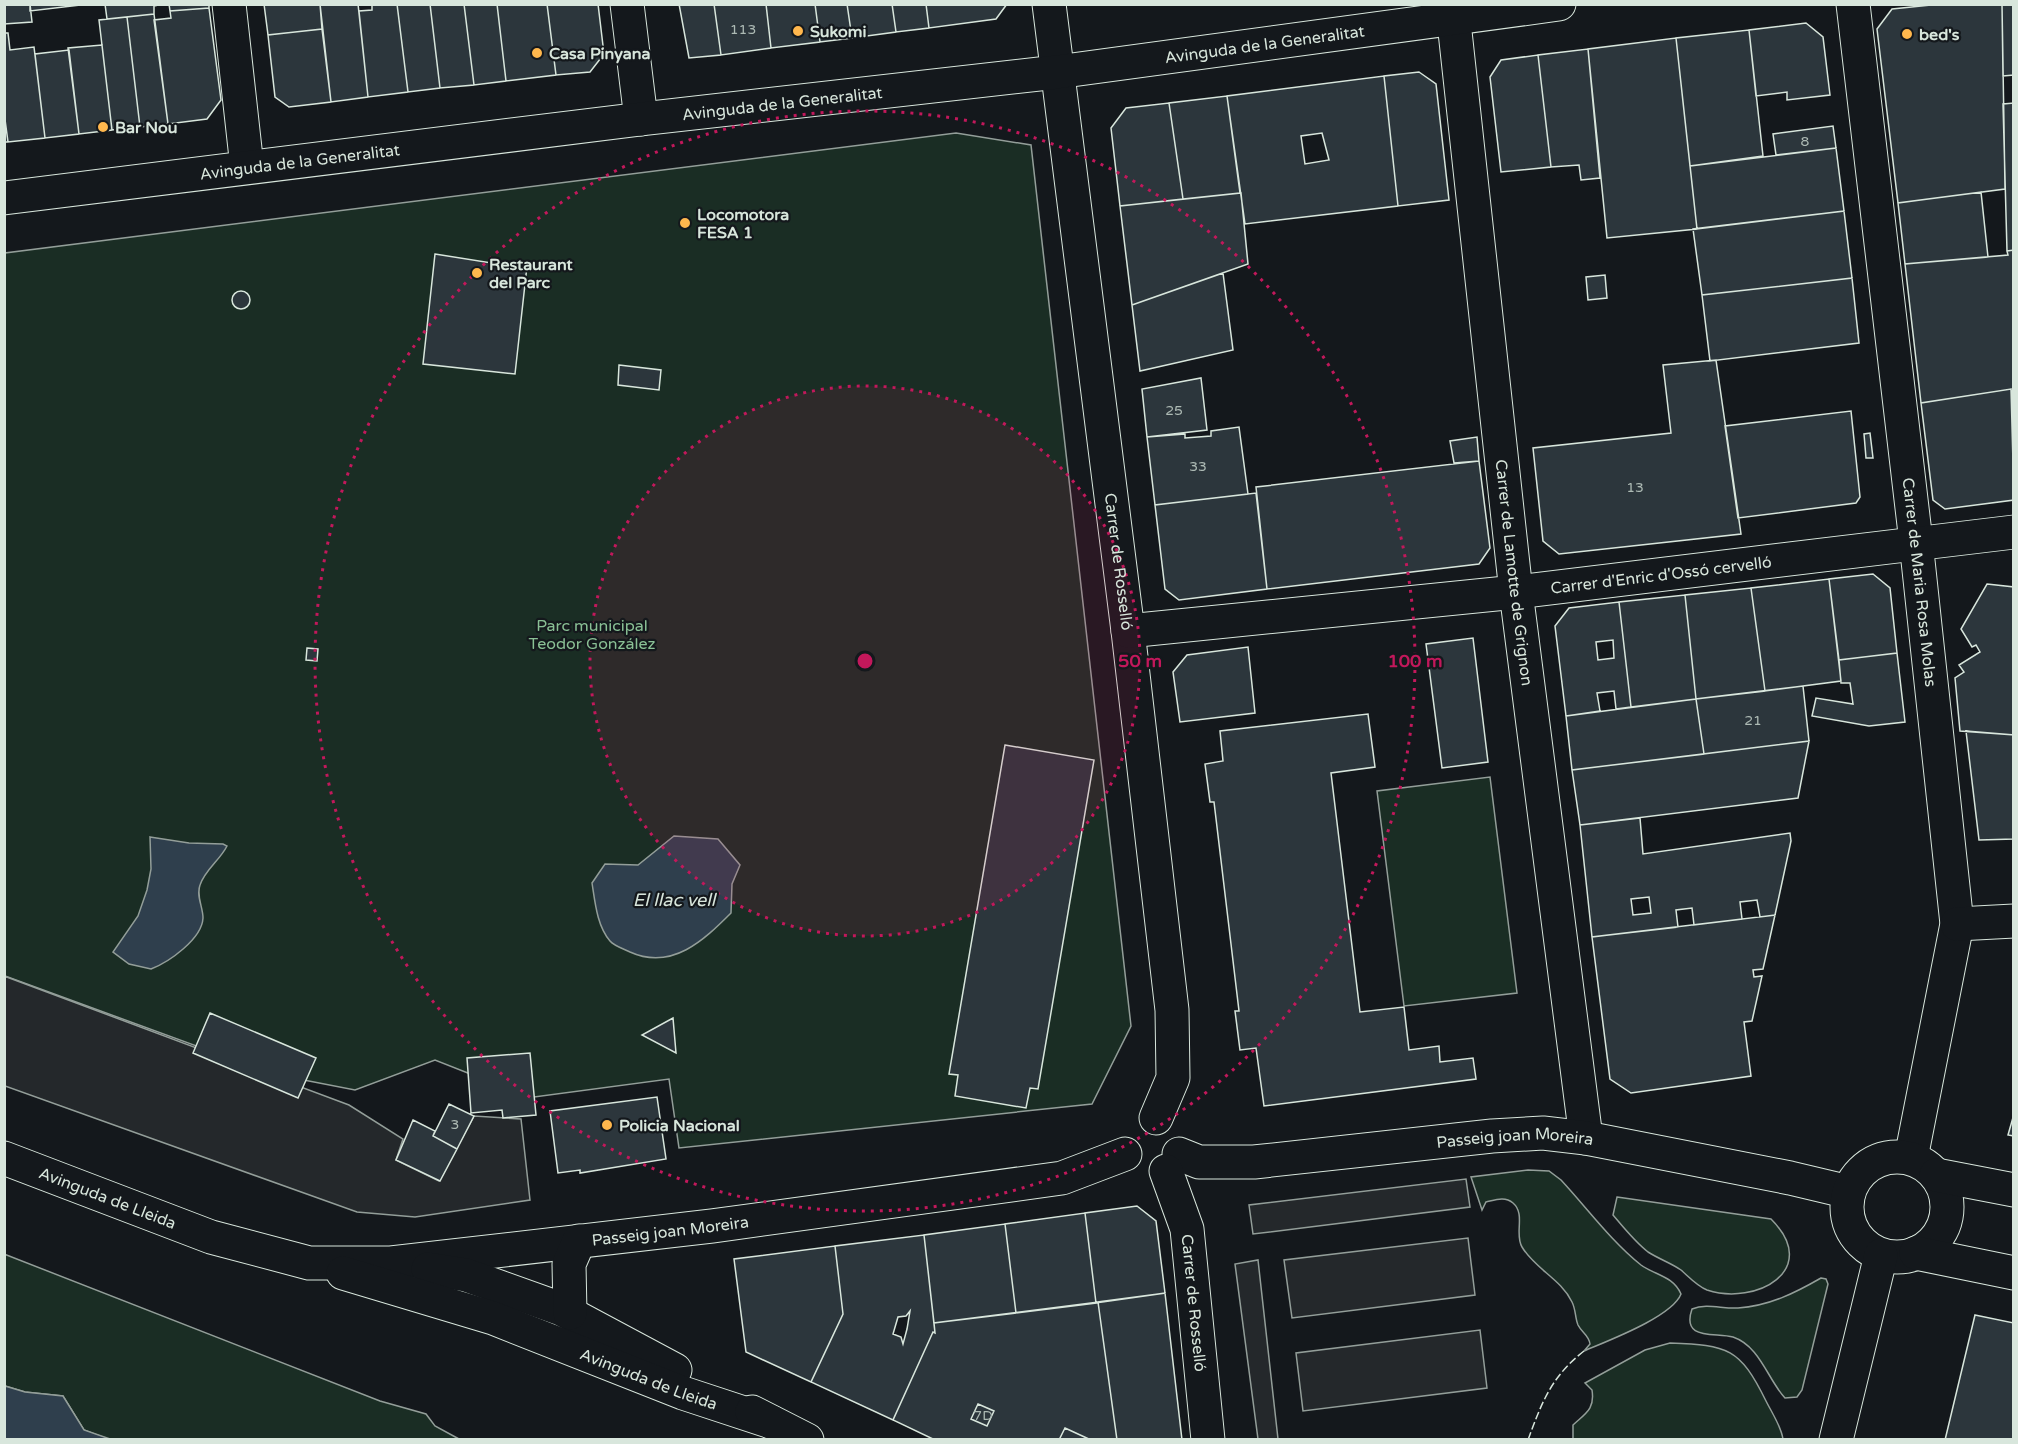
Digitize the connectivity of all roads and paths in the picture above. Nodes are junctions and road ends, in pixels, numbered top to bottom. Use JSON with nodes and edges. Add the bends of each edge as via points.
{"nodes":[{"id":1,"x":229,"y":4,"type":"edge"},
{"id":2,"x":627,"y":4,"type":"edge"},
{"id":3,"x":1049,"y":4,"type":"edge"},
{"id":4,"x":1559,"y":4,"type":"edge"},
{"id":5,"x":1853,"y":4,"type":"edge"},
{"id":6,"x":1453,"y":11,"type":"edge"},
{"id":7,"x":1057,"y":72,"type":"junction"},
{"id":8,"x":641,"y":119,"type":"junction"},
{"id":9,"x":247,"y":167,"type":"junction"},
{"id":10,"x":4,"y":198,"type":"edge"},
{"id":11,"x":2013,"y":532,"type":"edge"},
{"id":12,"x":1916,"y":542,"type":"junction"},
{"id":13,"x":1516,"y":592,"type":"junction"},
{"id":14,"x":1128,"y":631,"type":"junction"},
{"id":15,"x":2013,"y":921,"type":"edge"},
{"id":16,"x":1957,"y":924,"type":"junction"},
{"id":17,"x":1156,"y":1118,"type":"junction"},
{"id":18,"x":1586,"y":1138,"type":"junction"},
{"id":19,"x":1125,"y":1154,"type":"junction"},
{"id":20,"x":4,"y":1158,"type":"edge"},
{"id":21,"x":1172,"y":1163,"type":"junction"},
{"id":22,"x":1924,"y":1167,"type":"junction"},
{"id":23,"x":2013,"y":1190,"type":"edge"},
{"id":24,"x":1849,"y":1192,"type":"junction"},
{"id":25,"x":211,"y":1237,"type":"joint"},
{"id":26,"x":579,"y":1241,"type":"junction"},
{"id":27,"x":1916,"y":1253,"type":"junction"},
{"id":28,"x":1881,"y":1255,"type":"junction"},
{"id":29,"x":309,"y":1263,"type":"junction"},
{"id":30,"x":391,"y":1263,"type":"junction"},
{"id":31,"x":2013,"y":1273,"type":"edge"},
{"id":32,"x":570,"y":1313,"type":"junction"},
{"id":33,"x":771,"y":1422,"type":"junction"},
{"id":34,"x":807,"y":1440,"type":"edge"},
{"id":35,"x":1208,"y":1440,"type":"edge"},
{"id":36,"x":1836,"y":1440,"type":"edge"}],
"edges":[{"from":1,"to":9,"type":"street"},
{"from":2,"to":8,"type":"street"},
{"from":3,"to":7,"type":"street","name":"Carrer de Rosselló"},
{"from":4,"to":6,"type":"street","name":"Avinguda de la Generalitat"},
{"from":5,"to":12,"type":"street","name":"Carrer de Maria Rosa Molas"},
{"from":6,"to":7,"type":"street","name":"Avinguda de la Generalitat"},
{"from":6,"to":13,"type":"street","name":"Carrer de Lamotte de Grignon"},
{"from":7,"to":8,"type":"street","name":"Avinguda de la Generalitat"},
{"from":7,"to":14,"type":"street","name":"Carrer de Rosselló"},
{"from":8,"to":9,"type":"street","name":"Avinguda de la Generalitat"},
{"from":9,"to":10,"type":"street","name":"Avinguda de la Generalitat"},
{"from":11,"to":12,"type":"street","name":"Carrer d'Enric d'Ossó cervelló"},
{"from":12,"to":13,"type":"street","name":"Carrer d'Enric d'Ossó cervelló"},
{"from":12,"to":16,"type":"street","name":"Carrer de Maria Rosa Molas"},
{"from":13,"to":14,"type":"street","name":"Carrer d'Enric d'Ossó cervelló"},
{"from":13,"to":18,"type":"street","name":"Carrer de Lamotte de Grignon"},
{"from":14,"to":17,"type":"street","name":"Carrer de Rosselló","via":[[1172,1010],[1173,1078]]},
{"from":15,"to":16,"type":"street"},
{"from":16,"to":22,"type":"street","name":"Carrer de Maria Rosa Molas"},
{"from":17,"to":19,"type":"street","via":[[1133,1125],[1125,1136]]},
{"from":17,"to":21,"type":"street","via":[[1174,1129],[1179,1138]]},
{"from":18,"to":21,"type":"street","name":"Passeig joan Moreira","via":[[1543,1133],[1492,1136],[1254,1162]]},
{"from":18,"to":24,"type":"street","name":"Passeig joan Moreira"},
{"from":19,"to":21,"type":"street","via":[[1130,1164],[1144,1173]]},
{"from":19,"to":26,"type":"street","name":"Passeig joan Moreira","via":[[1062,1178]]},
{"from":20,"to":25,"type":"street","name":"Avinguda de Lleida"},
{"from":21,"to":35,"type":"street","name":"Carrer de Rosselló","via":[[1187,1229]]},
{"from":22,"to":23,"type":"street"},
{"from":22,"to":24,"type":"street","via":[[1891,1157],[1873,1163],[1858,1175]]},
{"from":22,"to":27,"type":"street","via":[[1947,1201],[1946,1220],[1938,1236]]},
{"from":24,"to":28,"type":"street","via":[[1850,1226],[1866,1246]]},
{"from":25,"to":29,"type":"street","name":"Passeig joan Moreira"},
{"from":26,"to":30,"type":"street","name":"Passeig joan Moreira"},
{"from":26,"to":32,"type":"street","via":[[569,1264]]},
{"from":27,"to":28,"type":"street","via":[[1899,1257]]},
{"from":27,"to":31,"type":"street"},
{"from":28,"to":36,"type":"street"},
{"from":29,"to":30,"type":"street","name":"Passeig joan Moreira"},
{"from":29,"to":33,"type":"street","name":"Avinguda de Lleida","via":[[493,1318],[683,1393]]},
{"from":30,"to":32,"type":"street","name":"Avinguda de Lleida","via":[[466,1275]]},
{"from":32,"to":33,"type":"street","name":"Avinguda de Lleida"},
{"from":33,"to":34,"type":"street"}]}
